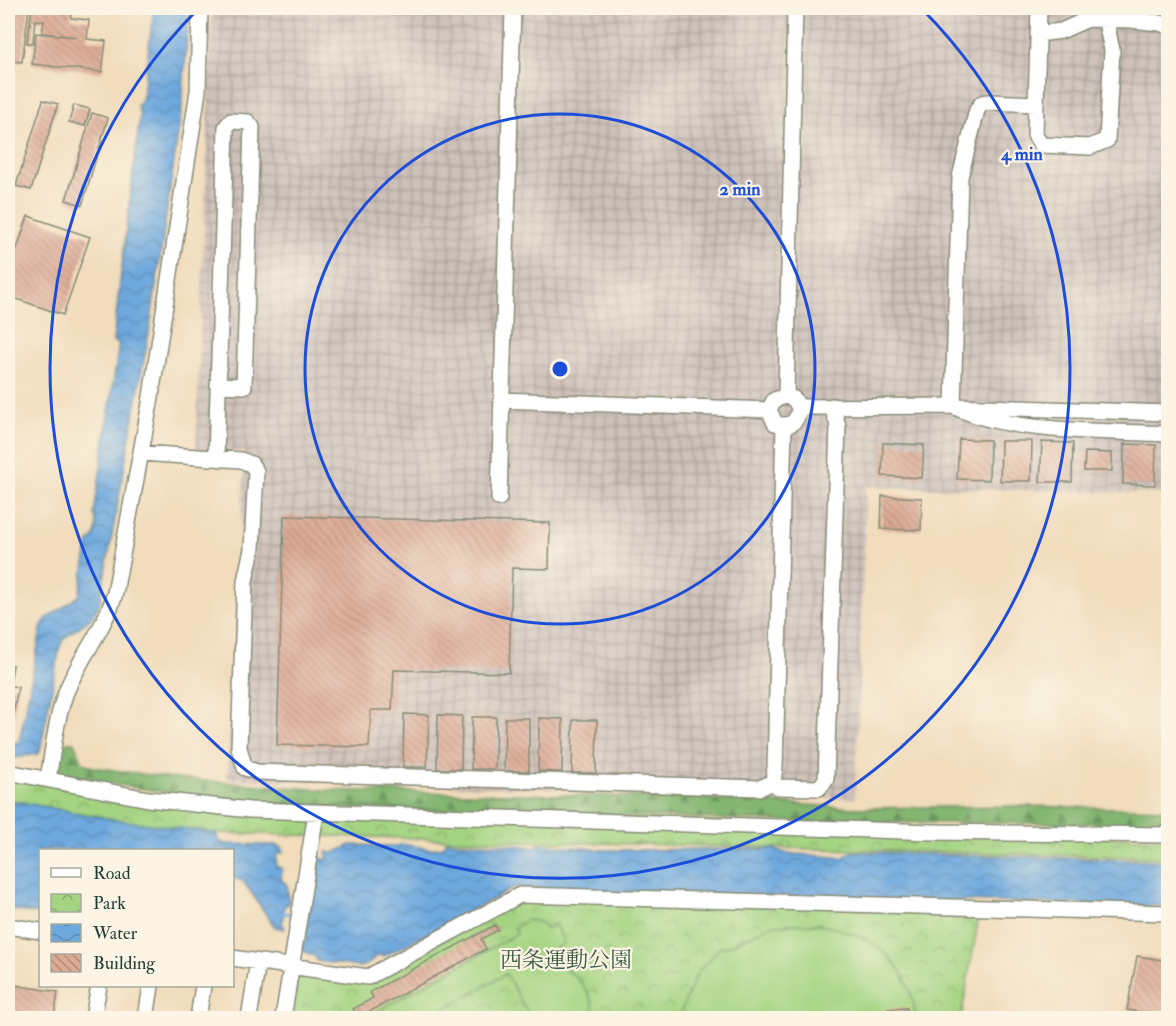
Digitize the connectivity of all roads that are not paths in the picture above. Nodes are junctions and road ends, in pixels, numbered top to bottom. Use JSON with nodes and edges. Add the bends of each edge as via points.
{"nodes":[{"id":1,"x":200,"y":8,"type":"edge"},
{"id":2,"x":513,"y":8,"type":"edge"},
{"id":3,"x":795,"y":8,"type":"edge"},
{"id":4,"x":1039,"y":8,"type":"edge"},
{"id":5,"x":1106,"y":22,"type":"junction"},
{"id":6,"x":1168,"y":26,"type":"edge"},
{"id":7,"x":1038,"y":34,"type":"junction"},
{"id":8,"x":1036,"y":104,"type":"junction"},
{"id":9,"x":218,"y":385,"type":"junction"},
{"id":10,"x":786,"y":396,"type":"junction"},
{"id":11,"x":501,"y":400,"type":"junction"},
{"id":12,"x":832,"y":406,"type":"junction"},
{"id":13,"x":953,"y":406,"type":"junction"},
{"id":14,"x":799,"y":407,"type":"junction"},
{"id":15,"x":769,"y":410,"type":"junction"},
{"id":16,"x":1168,"y":413,"type":"edge"},
{"id":17,"x":784,"y":426,"type":"junction"},
{"id":18,"x":1168,"y":434,"type":"edge"},
{"id":19,"x":141,"y":453,"type":"junction"},
{"id":20,"x":216,"y":458,"type":"junction"},
{"id":21,"x":499,"y":498,"type":"dead end"},
{"id":22,"x":8,"y":772,"type":"edge"},
{"id":23,"x":48,"y":779,"type":"junction"},
{"id":24,"x":772,"y":782,"type":"junction"},
{"id":25,"x":316,"y":813,"type":"junction"},
{"id":26,"x":1168,"y":835,"type":"edge"},
{"id":27,"x":1168,"y":913,"type":"edge"},
{"id":28,"x":8,"y":926,"type":"edge"},
{"id":29,"x":39,"y":931,"type":"edge"},
{"id":30,"x":234,"y":958,"type":"edge"},
{"id":31,"x":258,"y":962,"type":"junction"},
{"id":32,"x":291,"y":967,"type":"junction"},
{"id":33,"x":99,"y":987,"type":"edge"},
{"id":34,"x":151,"y":987,"type":"edge"},
{"id":35,"x":203,"y":987,"type":"edge"},
{"id":36,"x":93,"y":1018,"type":"edge"},
{"id":37,"x":146,"y":1018,"type":"edge"},
{"id":38,"x":198,"y":1018,"type":"edge"},
{"id":39,"x":249,"y":1018,"type":"edge"},
{"id":40,"x":283,"y":1018,"type":"edge"}],
"edges":[{"from":1,"to":19,"type":"street","via":[[198,91]]},
{"from":2,"to":11,"type":"street"},
{"from":3,"to":10,"type":"street"},
{"from":4,"to":7,"type":"street"},
{"from":5,"to":6,"type":"street","via":[[1131,20]]},
{"from":5,"to":7,"type":"street","via":[[1088,19],[1061,31]]},
{"from":5,"to":8,"type":"street","via":[[1112,50],[1107,140],[1090,147],[1041,145],[1035,135]]},
{"from":7,"to":8,"type":"street"},
{"from":8,"to":13,"type":"street","via":[[989,102],[977,110],[960,177]]},
{"from":9,"to":9,"type":"street","via":[[226,127],[231,121],[248,122],[252,127],[244,386]]},
{"from":9,"to":20,"type":"street"},
{"from":10,"to":14,"type":"street"},
{"from":10,"to":15,"type":"street","via":[[774,400]]},
{"from":11,"to":15,"type":"street"},
{"from":11,"to":21,"type":"street"},
{"from":12,"to":13,"type":"street"},
{"from":12,"to":14,"type":"street"},
{"from":12,"to":24,"type":"street","via":[[838,426],[826,778],[819,788],[778,787]]},
{"from":13,"to":16,"type":"street"},
{"from":13,"to":18,"type":"street","via":[[1002,424]]},
{"from":14,"to":17,"type":"street","via":[[798,417]]},
{"from":15,"to":17,"type":"street","via":[[775,423]]},
{"from":17,"to":24,"type":"street"},
{"from":19,"to":20,"type":"street"},
{"from":19,"to":23,"type":"street","via":[[110,609],[65,694]]},
{"from":20,"to":24,"type":"street","via":[[250,464],[257,483],[252,549],[245,581],[239,748],[245,768],[257,772],[760,788]]},
{"from":22,"to":23,"type":"street"},
{"from":23,"to":25,"type":"street","via":[[148,799]]},
{"from":25,"to":26,"type":"street"},
{"from":25,"to":32,"type":"street"},
{"from":27,"to":32,"type":"street","via":[[520,895],[368,977]]},
{"from":28,"to":29,"type":"street"},
{"from":30,"to":31,"type":"street"},
{"from":31,"to":32,"type":"street"},
{"from":31,"to":39,"type":"street"},
{"from":32,"to":40,"type":"street"},
{"from":33,"to":36,"type":"street"},
{"from":34,"to":37,"type":"street"},
{"from":35,"to":38,"type":"street"}]}
